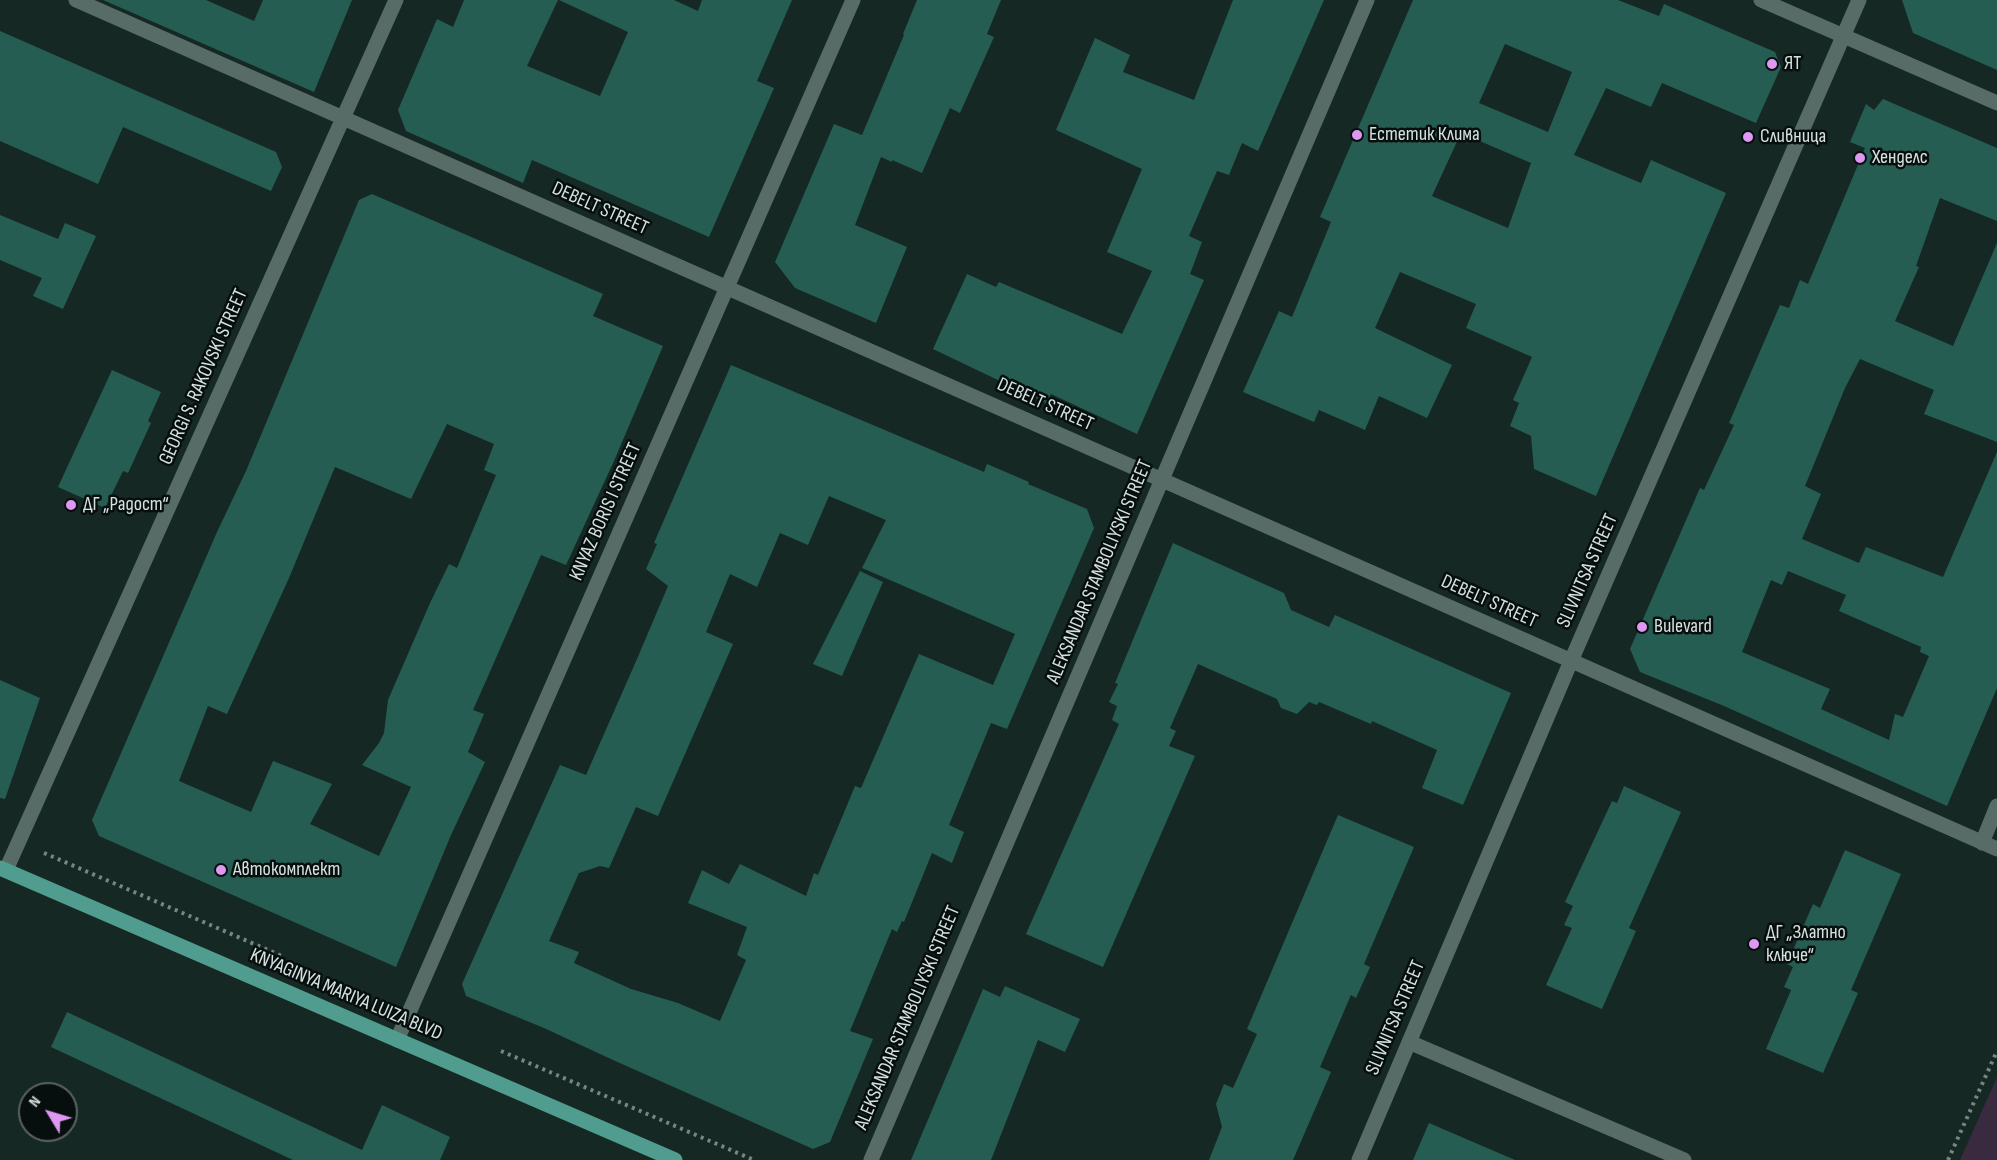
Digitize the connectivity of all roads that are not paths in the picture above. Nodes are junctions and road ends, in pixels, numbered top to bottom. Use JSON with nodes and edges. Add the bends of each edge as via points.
{"nodes":[{"id":1,"x":76,"y":0,"type":"edge"},
{"id":2,"x":396,"y":0,"type":"edge"},
{"id":3,"x":853,"y":0,"type":"edge"},
{"id":4,"x":1367,"y":0,"type":"edge"},
{"id":5,"x":1761,"y":0,"type":"edge"},
{"id":6,"x":1859,"y":0,"type":"edge"},
{"id":7,"x":1844,"y":36,"type":"junction"},
{"id":8,"x":1997,"y":103,"type":"edge"},
{"id":9,"x":343,"y":118,"type":"junction"},
{"id":10,"x":727,"y":288,"type":"junction"},
{"id":11,"x":1162,"y":480,"type":"junction"},
{"id":12,"x":1571,"y":661,"type":"junction"},
{"id":13,"x":1997,"y":806,"type":"edge"},
{"id":14,"x":1982,"y":843,"type":"junction"},
{"id":15,"x":1997,"y":849,"type":"edge"},
{"id":16,"x":3,"y":869,"type":"edge"},
{"id":17,"x":397,"y":1040,"type":"junction"},
{"id":18,"x":1409,"y":1042,"type":"junction"},
{"id":19,"x":675,"y":1160,"type":"edge"},
{"id":20,"x":871,"y":1160,"type":"edge"},
{"id":21,"x":1359,"y":1160,"type":"edge"},
{"id":22,"x":1684,"y":1160,"type":"edge"}],
"edges":[{"from":1,"to":9,"type":"street","name":"DEBELT STREET"},
{"from":2,"to":9,"type":"street","name":"GEORGI S. RAKOVSKI STREET"},
{"from":3,"to":10,"type":"street","name":"KNYAZ BORIS I STREET"},
{"from":4,"to":11,"type":"street","name":"ALEKSANDAR STAMBOLIYSKI STREET"},
{"from":5,"to":7,"type":"street"},
{"from":6,"to":7,"type":"street","name":"SLIVNITSA STREET"},
{"from":7,"to":8,"type":"street"},
{"from":7,"to":12,"type":"street","name":"SLIVNITSA STREET"},
{"from":9,"to":10,"type":"street","name":"DEBELT STREET"},
{"from":9,"to":16,"type":"street","name":"GEORGI S. RAKOVSKI STREET"},
{"from":10,"to":11,"type":"street","name":"DEBELT STREET"},
{"from":10,"to":17,"type":"street","name":"KNYAZ BORIS I STREET"},
{"from":11,"to":12,"type":"street","name":"DEBELT STREET"},
{"from":11,"to":20,"type":"street","name":"ALEKSANDAR STAMBOLIYSKI STREET"},
{"from":12,"to":14,"type":"street","name":"DEBELT STREET"},
{"from":12,"to":18,"type":"street","name":"SLIVNITSA STREET"},
{"from":13,"to":14,"type":"street"},
{"from":14,"to":15,"type":"street","name":"DEBELT STREET"},
{"from":16,"to":17,"type":"main road","name":"KNYAGINYA MARIYA LUIZA BLVD"},
{"from":17,"to":19,"type":"main road","name":"KNYAGINYA MARIYA LUIZA BLVD"},
{"from":18,"to":21,"type":"street","name":"SLIVNITSA STREET"},
{"from":18,"to":22,"type":"street"}]}
